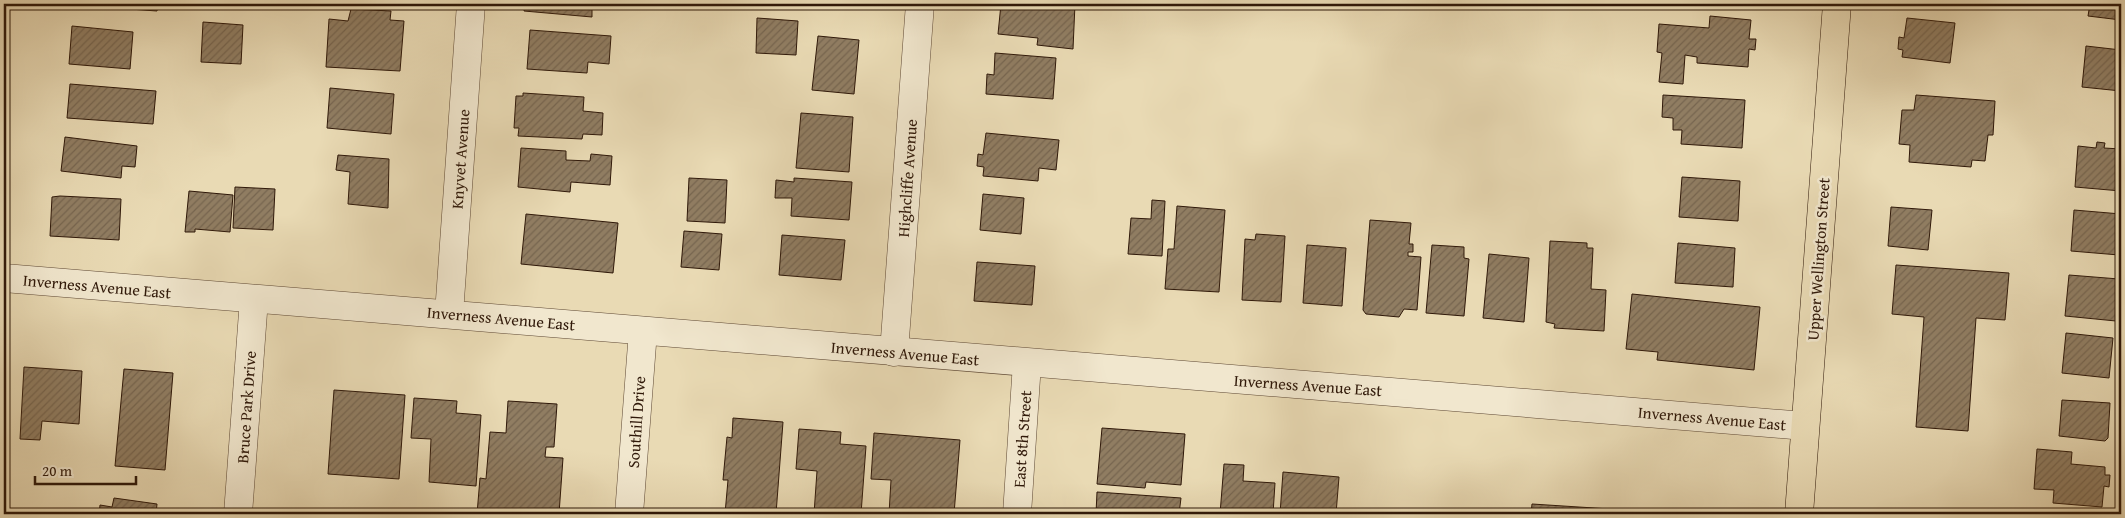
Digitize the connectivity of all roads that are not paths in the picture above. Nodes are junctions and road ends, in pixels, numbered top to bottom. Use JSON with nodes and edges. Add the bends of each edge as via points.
{"nodes":[{"id":1,"x":471,"y":4,"type":"edge"},
{"id":2,"x":920,"y":4,"type":"edge"},
{"id":3,"x":1837,"y":4,"type":"edge"},
{"id":4,"x":4,"y":278,"type":"edge"},
{"id":5,"x":254,"y":299,"type":"junction"},
{"id":6,"x":449,"y":314,"type":"junction"},
{"id":7,"x":643,"y":331,"type":"junction"},
{"id":8,"x":894,"y":352,"type":"junction"},
{"id":9,"x":1027,"y":363,"type":"junction"},
{"id":10,"x":1805,"y":426,"type":"junction"},
{"id":11,"x":238,"y":514,"type":"edge"},
{"id":12,"x":629,"y":514,"type":"edge"},
{"id":13,"x":1017,"y":514,"type":"edge"},
{"id":14,"x":1799,"y":514,"type":"edge"}],
"edges":[{"from":1,"to":6,"type":"street","name":"Knyvet Avenue"},
{"from":2,"to":8,"type":"street","name":"Highcliffe Avenue"},
{"from":3,"to":10,"type":"main road","name":"Upper Wellington Street"},
{"from":4,"to":5,"type":"street","name":"Inverness Avenue East"},
{"from":5,"to":6,"type":"street","name":"Inverness Avenue East"},
{"from":5,"to":11,"type":"street","name":"Bruce Park Drive"},
{"from":6,"to":7,"type":"street","name":"Inverness Avenue East"},
{"from":7,"to":8,"type":"street","name":"Inverness Avenue East"},
{"from":7,"to":12,"type":"street","name":"Southill Drive"},
{"from":8,"to":9,"type":"street","name":"Inverness Avenue East"},
{"from":9,"to":10,"type":"street","name":"Inverness Avenue East"},
{"from":9,"to":13,"type":"street","name":"East 8th Street"},
{"from":10,"to":14,"type":"main road","name":"Upper Wellington Street"}]}
